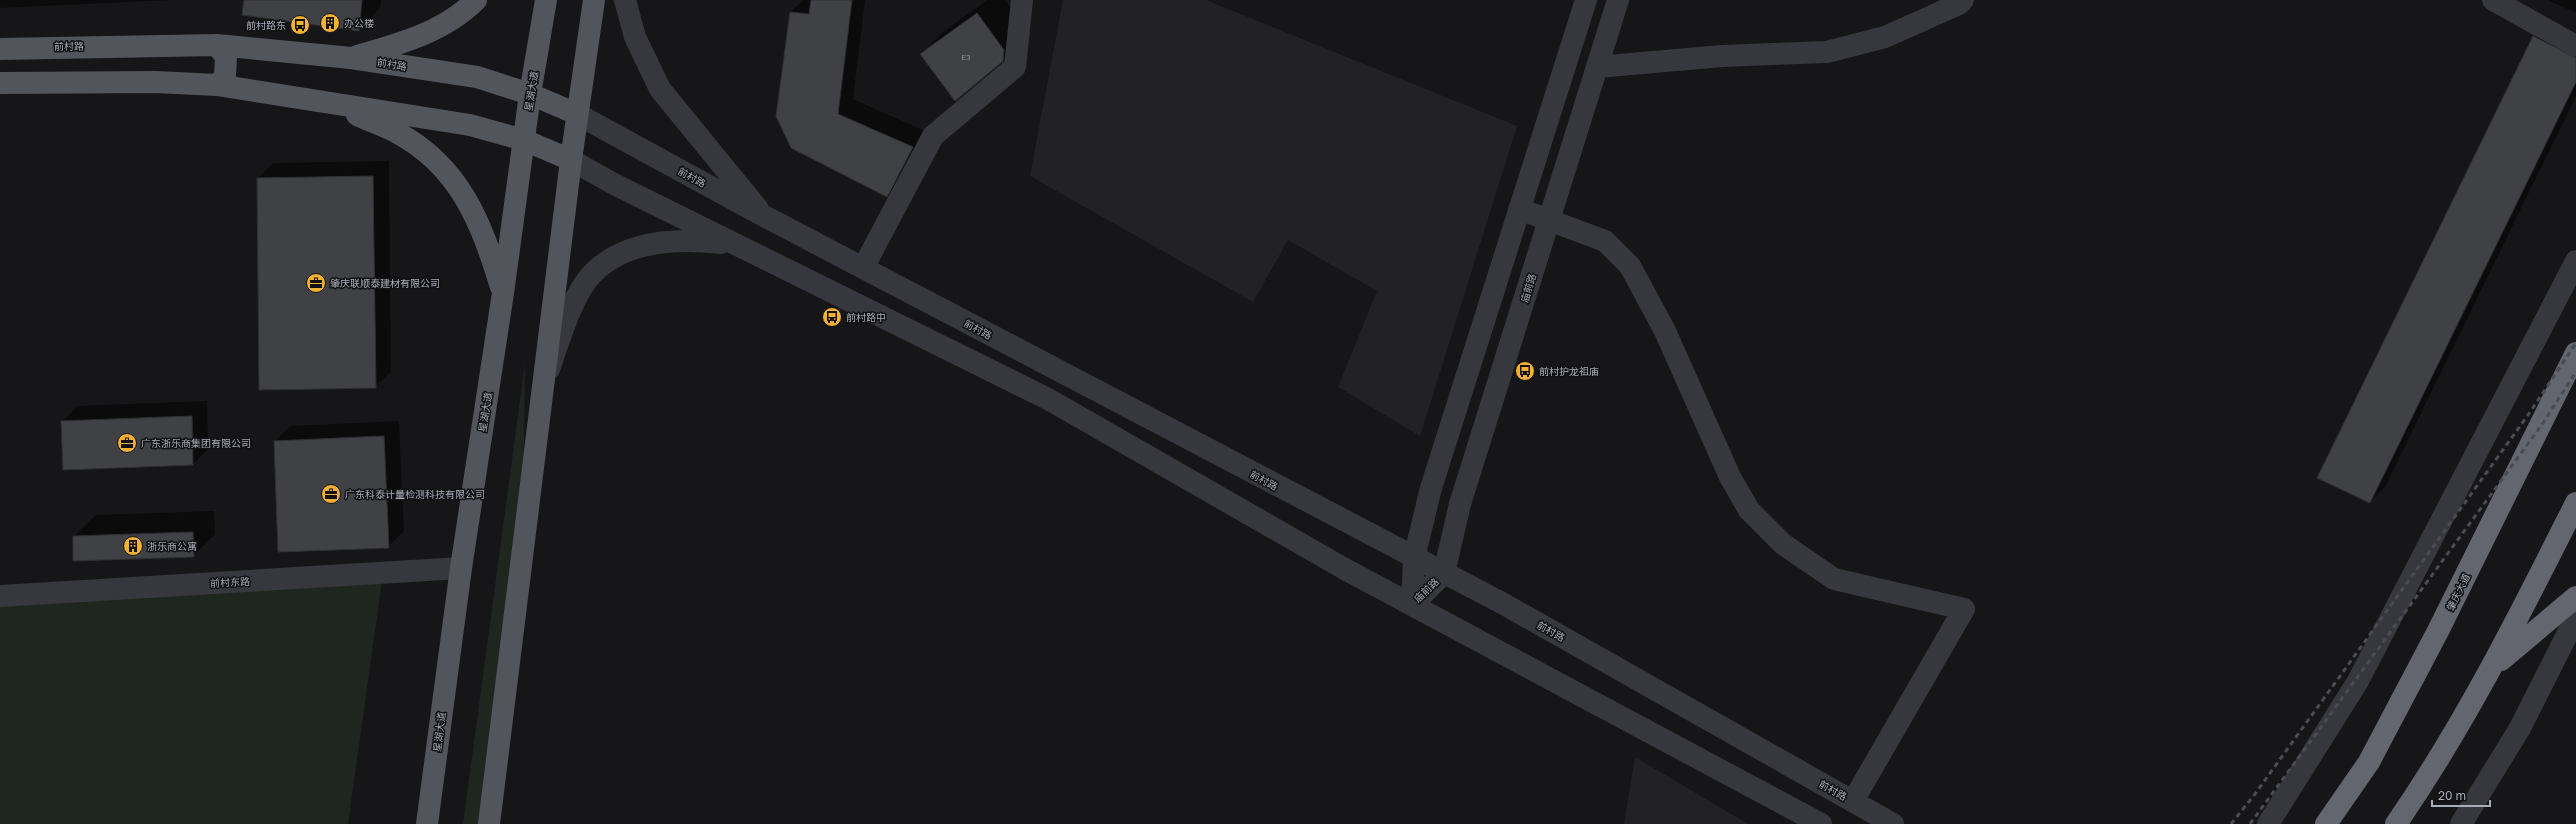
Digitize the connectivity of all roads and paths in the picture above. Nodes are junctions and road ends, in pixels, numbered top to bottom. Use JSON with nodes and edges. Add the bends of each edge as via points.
{"nodes":[{"id":1,"x":476,"y":0,"type":"edge"},
{"id":2,"x":546,"y":0,"type":"edge"},
{"id":3,"x":594,"y":0,"type":"edge"},
{"id":4,"x":625,"y":0,"type":"edge"},
{"id":5,"x":1022,"y":0,"type":"edge"},
{"id":6,"x":1586,"y":0,"type":"edge"},
{"id":7,"x":1618,"y":0,"type":"edge"},
{"id":8,"x":1963,"y":0,"type":"edge"},
{"id":9,"x":2493,"y":0,"type":"edge"},
{"id":10,"x":217,"y":44,"type":"junction"},
{"id":11,"x":2576,"y":46,"type":"edge"},
{"id":12,"x":0,"y":48,"type":"edge"},
{"id":13,"x":351,"y":58,"type":"junction"},
{"id":14,"x":1597,"y":67,"type":"junction"},
{"id":15,"x":0,"y":83,"type":"edge"},
{"id":16,"x":217,"y":85,"type":"junction"},
{"id":17,"x":530,"y":94,"type":"junction"},
{"id":18,"x":328,"y":103,"type":"junction"},
{"id":19,"x":577,"y":114,"type":"junction"},
{"id":20,"x":524,"y":140,"type":"junction"},
{"id":21,"x":571,"y":160,"type":"junction"},
{"id":22,"x":1520,"y":209,"type":"junction"},
{"id":23,"x":764,"y":216,"type":"junction"},
{"id":24,"x":1550,"y":219,"type":"junction"},
{"id":25,"x":738,"y":245,"type":"junction"},
{"id":26,"x":2576,"y":261,"type":"edge"},
{"id":27,"x":863,"y":268,"type":"junction"},
{"id":28,"x":503,"y":293,"type":"junction"},
{"id":29,"x":2576,"y":353,"type":"edge"},
{"id":30,"x":546,"y":378,"type":"junction"},
{"id":31,"x":2576,"y":503,"type":"edge"},
{"id":32,"x":1414,"y":558,"type":"junction"},
{"id":33,"x":461,"y":568,"type":"junction"},
{"id":34,"x":1444,"y":573,"type":"junction"},
{"id":35,"x":0,"y":596,"type":"edge"},
{"id":36,"x":2576,"y":597,"type":"edge"},
{"id":37,"x":1412,"y":605,"type":"junction"},
{"id":38,"x":2576,"y":617,"type":"edge"},
{"id":39,"x":2494,"y":666,"type":"junction"},
{"id":40,"x":1853,"y":801,"type":"junction"},
{"id":41,"x":427,"y":824,"type":"edge"},
{"id":42,"x":489,"y":824,"type":"edge"},
{"id":43,"x":1821,"y":824,"type":"edge"},
{"id":44,"x":1893,"y":824,"type":"edge"},
{"id":45,"x":2268,"y":824,"type":"edge"},
{"id":46,"x":2326,"y":824,"type":"edge"},
{"id":47,"x":2396,"y":824,"type":"edge"},
{"id":48,"x":2461,"y":824,"type":"edge"}],
"edges":[{"from":1,"to":13,"type":"main road","via":[[465,11],[435,30],[398,45]]},
{"from":2,"to":17,"type":"main road","name":"星湖大道"},
{"from":3,"to":19,"type":"main road"},
{"from":4,"to":23,"type":"street","via":[[635,36],[660,90]]},
{"from":5,"to":27,"type":"street","via":[[1015,68],[932,136]]},
{"from":6,"to":22,"type":"street","name":"庙前路"},
{"from":7,"to":14,"type":"street","name":"庙前路"},
{"from":8,"to":14,"type":"street","via":[[1960,4],[1885,36],[1827,52],[1722,56]]},
{"from":9,"to":11,"type":"street"},
{"from":10,"to":12,"type":"main road","name":"前村路"},
{"from":10,"to":13,"type":"main road","name":"前村路"},
{"from":10,"to":16,"type":"main road","via":[[226,57],[225,77]]},
{"from":13,"to":17,"type":"main road","name":"前村路","via":[[477,77]]},
{"from":14,"to":24,"type":"street","name":"庙前路"},
{"from":15,"to":16,"type":"main road","via":[[156,82]]},
{"from":16,"to":18,"type":"main road"},
{"from":17,"to":19,"type":"main road","name":"前村路"},
{"from":17,"to":20,"type":"main road","name":"星湖大道"},
{"from":18,"to":20,"type":"main road","via":[[470,125]]},
{"from":18,"to":28,"type":"main road","via":[[396,133],[429,154],[454,180],[472,207],[488,242]]},
{"from":19,"to":21,"type":"main road"},
{"from":19,"to":23,"type":"street","name":"前村路"},
{"from":20,"to":21,"type":"main road"},
{"from":20,"to":28,"type":"main road","name":"星湖大道"},
{"from":21,"to":25,"type":"street"},
{"from":21,"to":30,"type":"main road"},
{"from":22,"to":24,"type":"street"},
{"from":22,"to":32,"type":"street","name":"庙前路","via":[[1431,488]]},
{"from":23,"to":27,"type":"street","name":"前村路"},
{"from":24,"to":34,"type":"street","name":"庙前路","via":[[1460,504]]},
{"from":24,"to":40,"type":"street","via":[[1605,241],[1630,266],[1665,330],[1730,478],[1750,510],[1783,544],[1834,579],[1964,609]]},
{"from":25,"to":30,"type":"street","via":[[692,239],[652,243],[620,255],[592,275],[572,308]]},
{"from":25,"to":37,"type":"street","via":[[1048,399],[1342,568]]},
{"from":26,"to":45,"type":"street","via":[[2358,681]]},
{"from":27,"to":32,"type":"street","name":"前村路"},
{"from":28,"to":33,"type":"main road","name":"星湖大道"},
{"from":29,"to":46,"type":"highway","name":"肇庆大道","via":[[2438,632],[2369,762]]},
{"from":30,"to":42,"type":"main road"},
{"from":31,"to":39,"type":"highway"},
{"from":32,"to":34,"type":"street","name":"前村路"},
{"from":32,"to":37,"type":"street","name":"庙前路"},
{"from":33,"to":35,"type":"street","name":"前村东路"},
{"from":33,"to":41,"type":"main road","name":"星湖大道"},
{"from":34,"to":37,"type":"street","name":"庙前路"},
{"from":34,"to":40,"type":"street","name":"前村路"},
{"from":36,"to":39,"type":"highway"},
{"from":37,"to":43,"type":"street"},
{"from":38,"to":48,"type":"street","via":[[2520,728]]},
{"from":39,"to":47,"type":"highway","via":[[2434,770]]},
{"from":40,"to":44,"type":"street","name":"前村路"}]}
